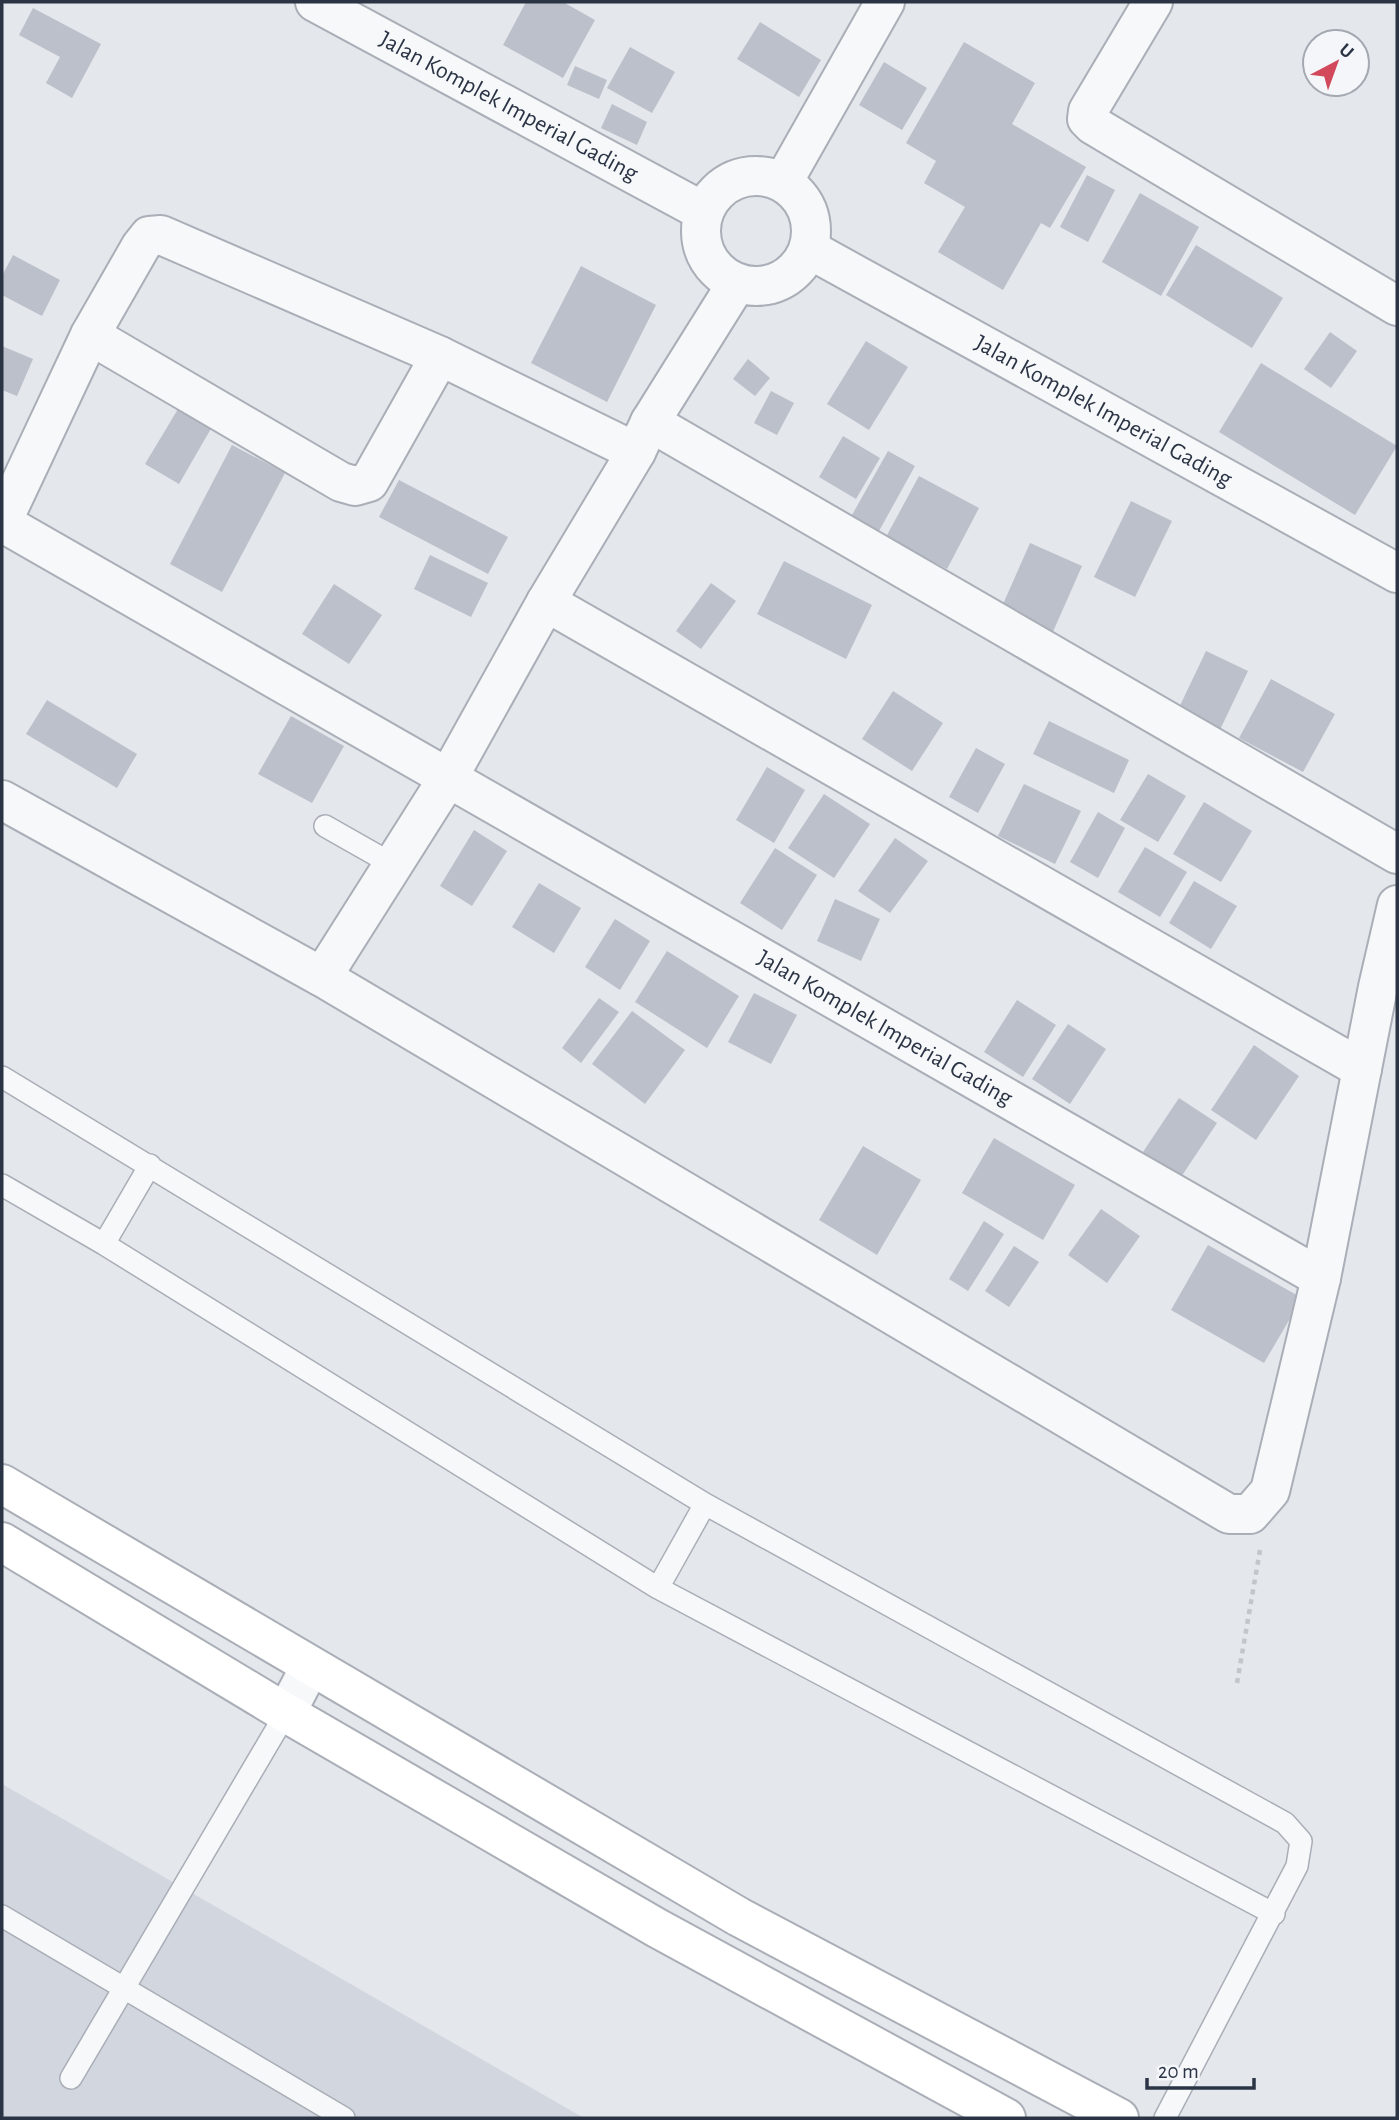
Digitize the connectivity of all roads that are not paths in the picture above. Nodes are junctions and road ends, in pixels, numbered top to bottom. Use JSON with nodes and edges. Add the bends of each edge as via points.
{"nodes":[{"id":1,"x":315,"y":2,"type":"edge"},
{"id":2,"x":885,"y":2,"type":"edge"},
{"id":3,"x":1153,"y":2,"type":"edge"},
{"id":4,"x":783,"y":182,"type":"junction"},
{"id":5,"x":704,"y":212,"type":"junction"},
{"id":6,"x":809,"y":249,"type":"junction"},
{"id":7,"x":737,"y":283,"type":"junction"},
{"id":8,"x":1397,"y":306,"type":"edge"},
{"id":9,"x":90,"y":335,"type":"junction"},
{"id":10,"x":440,"y":356,"type":"junction"},
{"id":11,"x":643,"y":437,"type":"junction"},
{"id":12,"x":1397,"y":573,"type":"edge"},
{"id":13,"x":546,"y":602,"type":"junction"},
{"id":14,"x":447,"y":778,"type":"junction"},
{"id":15,"x":2,"y":800,"type":"edge"},
{"id":16,"x":324,"y":826,"type":"dead end"},
{"id":17,"x":1397,"y":854,"type":"edge"},
{"id":18,"x":392,"y":864,"type":"junction"},
{"id":19,"x":1397,"y":905,"type":"edge"},
{"id":20,"x":322,"y":977,"type":"junction"},
{"id":21,"x":1362,"y":1069,"type":"junction"},
{"id":22,"x":2,"y":1077,"type":"edge"},
{"id":23,"x":150,"y":1165,"type":"junction"},
{"id":24,"x":2,"y":1185,"type":"edge"},
{"id":25,"x":104,"y":1244,"type":"junction"},
{"id":26,"x":1321,"y":1278,"type":"junction"},
{"id":27,"x":2,"y":1484,"type":"edge"},
{"id":28,"x":705,"y":1504,"type":"junction"},
{"id":29,"x":2,"y":1542,"type":"edge"},
{"id":30,"x":658,"y":1588,"type":"junction"},
{"id":31,"x":310,"y":1667,"type":"junction"},
{"id":32,"x":286,"y":1713,"type":"junction"},
{"id":33,"x":1274,"y":1913,"type":"junction"},
{"id":34,"x":2,"y":1916,"type":"edge"},
{"id":35,"x":123,"y":1990,"type":"junction"},
{"id":36,"x":71,"y":2078,"type":"dead end"},
{"id":37,"x":344,"y":2118,"type":"edge"},
{"id":38,"x":1006,"y":2118,"type":"edge"},
{"id":39,"x":1119,"y":2118,"type":"edge"},
{"id":40,"x":1165,"y":2118,"type":"edge"}],
"edges":[{"from":1,"to":5,"type":"street","name":"Jalan Komplek Imperial Gading"},
{"from":2,"to":4,"type":"street"},
{"from":3,"to":8,"type":"street","via":[[1087,119]]},
{"from":4,"to":5,"type":"street","via":[[752,176],[742,179],[722,187]]},
{"from":4,"to":6,"type":"street","via":[[802,200],[812,224]]},
{"from":5,"to":7,"type":"street","via":[[701,233],[706,254],[719,272]]},
{"from":6,"to":7,"type":"street","via":[[793,274],[767,286]]},
{"from":6,"to":12,"type":"street","name":"Jalan Komplek Imperial Gading"},
{"from":7,"to":11,"type":"street"},
{"from":9,"to":10,"type":"street","via":[[141,246],[149,236],[161,235]]},
{"from":9,"to":10,"type":"street","via":[[355,486],[369,482]]},
{"from":9,"to":14,"type":"street","name":"Jalan Komplek Imperial Gading","via":[[4,516],[6,523]]},
{"from":10,"to":11,"type":"street"},
{"from":11,"to":13,"type":"street"},
{"from":11,"to":17,"type":"street"},
{"from":13,"to":14,"type":"street"},
{"from":13,"to":21,"type":"street"},
{"from":14,"to":18,"type":"street"},
{"from":14,"to":26,"type":"street","name":"Jalan Komplek Imperial Gading"},
{"from":15,"to":20,"type":"street"},
{"from":16,"to":18,"type":"lane"},
{"from":18,"to":20,"type":"street"},
{"from":19,"to":21,"type":"street"},
{"from":20,"to":26,"type":"street","via":[[1228,1514],[1250,1514],[1270,1491]]},
{"from":21,"to":26,"type":"street"},
{"from":22,"to":23,"type":"lane"},
{"from":23,"to":25,"type":"lane"},
{"from":23,"to":28,"type":"lane"},
{"from":24,"to":25,"type":"lane"},
{"from":25,"to":30,"type":"lane"},
{"from":27,"to":31,"type":"street"},
{"from":28,"to":30,"type":"lane"},
{"from":28,"to":33,"type":"lane","via":[[1285,1823],[1301,1841],[1297,1866]]},
{"from":29,"to":32,"type":"street"},
{"from":30,"to":33,"type":"lane"},
{"from":31,"to":32,"type":"street"},
{"from":31,"to":39,"type":"street","via":[[739,1917]]},
{"from":32,"to":35,"type":"lane"},
{"from":32,"to":38,"type":"street","via":[[657,1928]]},
{"from":33,"to":40,"type":"lane"},
{"from":34,"to":35,"type":"lane"},
{"from":35,"to":36,"type":"lane"},
{"from":35,"to":37,"type":"lane"}]}
